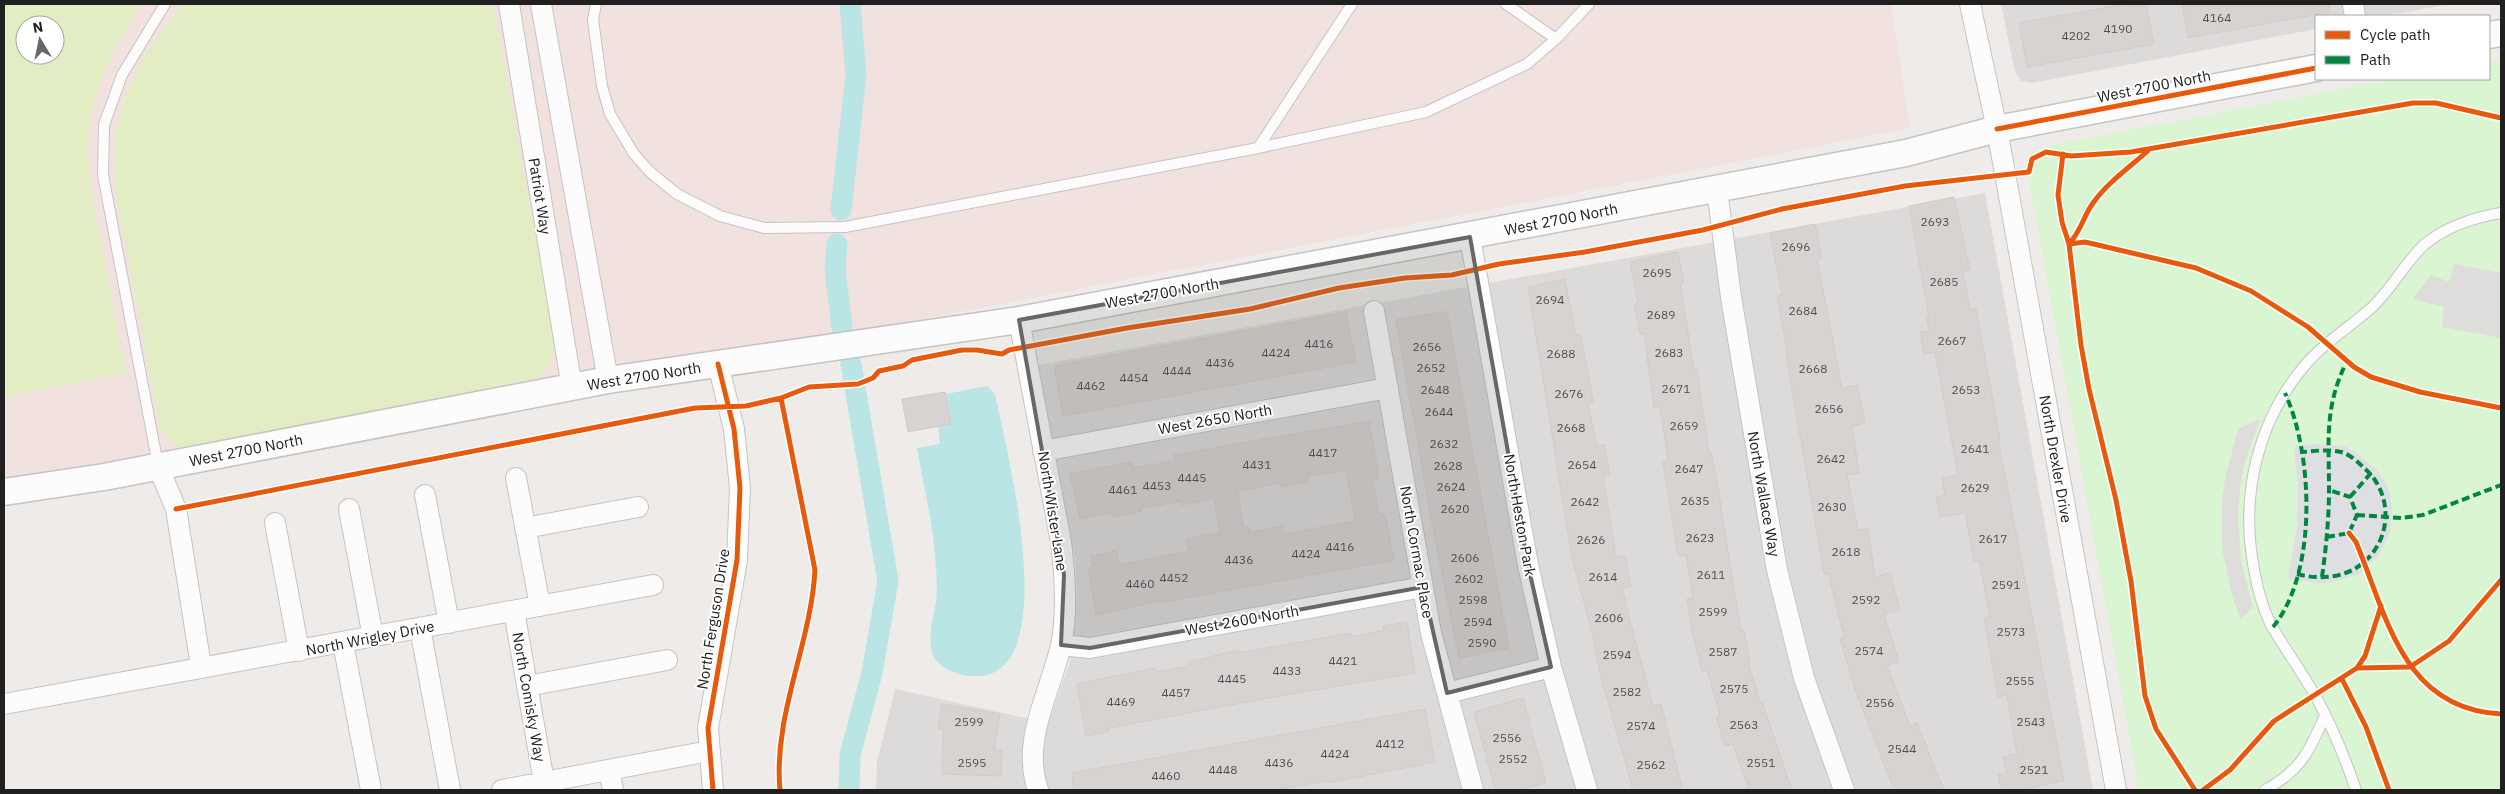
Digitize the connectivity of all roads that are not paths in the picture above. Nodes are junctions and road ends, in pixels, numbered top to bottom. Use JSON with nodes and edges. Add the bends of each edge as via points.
{"nodes":[{"id":1,"x":166,"y":4,"type":"edge"},
{"id":2,"x":509,"y":4,"type":"edge"},
{"id":3,"x":541,"y":4,"type":"edge"},
{"id":4,"x":596,"y":4,"type":"edge"},
{"id":5,"x":1352,"y":4,"type":"edge"},
{"id":6,"x":1506,"y":4,"type":"edge"},
{"id":7,"x":1589,"y":4,"type":"edge"},
{"id":8,"x":1970,"y":4,"type":"edge"},
{"id":9,"x":1556,"y":39,"type":"junction"},
{"id":10,"x":2315,"y":68,"type":"edge"},
{"id":11,"x":1997,"y":129,"type":"junction"},
{"id":12,"x":1258,"y":148,"type":"junction"},
{"id":13,"x":1717,"y":190,"type":"junction"},
{"id":14,"x":2501,"y":213,"type":"edge"},
{"id":15,"x":1470,"y":236,"type":"junction"},
{"id":16,"x":1374,"y":311,"type":"dead end"},
{"id":17,"x":1019,"y":320,"type":"junction"},
{"id":18,"x":718,"y":364,"type":"junction"},
{"id":19,"x":608,"y":380,"type":"junction"},
{"id":20,"x":572,"y":388,"type":"junction"},
{"id":21,"x":1388,"y":388,"type":"junction"},
{"id":22,"x":1043,"y":451,"type":"junction"},
{"id":23,"x":158,"y":466,"type":"junction"},
{"id":24,"x":516,"y":478,"type":"dead end"},
{"id":25,"x":4,"y":492,"type":"edge"},
{"id":26,"x":425,"y":495,"type":"dead end"},
{"id":27,"x":638,"y":508,"type":"dead end"},
{"id":28,"x":349,"y":509,"type":"dead end"},
{"id":29,"x":275,"y":523,"type":"dead end"},
{"id":30,"x":525,"y":528,"type":"junction"},
{"id":31,"x":653,"y":585,"type":"dead end"},
{"id":32,"x":1423,"y":587,"type":"junction"},
{"id":33,"x":540,"y":606,"type":"junction"},
{"id":34,"x":514,"y":611,"type":"junction"},
{"id":35,"x":449,"y":623,"type":"junction"},
{"id":36,"x":420,"y":628,"type":"junction"},
{"id":37,"x":373,"y":637,"type":"junction"},
{"id":38,"x":343,"y":643,"type":"junction"},
{"id":39,"x":1061,"y":645,"type":"junction"},
{"id":40,"x":299,"y":651,"type":"junction"},
{"id":41,"x":667,"y":660,"type":"dead end"},
{"id":42,"x":201,"y":666,"type":"junction"},
{"id":43,"x":1551,"y":667,"type":"junction"},
{"id":44,"x":527,"y":686,"type":"junction"},
{"id":45,"x":1447,"y":693,"type":"junction"},
{"id":46,"x":4,"y":704,"type":"edge"},
{"id":47,"x":2324,"y":715,"type":"junction"},
{"id":48,"x":710,"y":752,"type":"junction"},
{"id":49,"x":609,"y":770,"type":"junction"},
{"id":50,"x":536,"y":786,"type":"edge"},
{"id":51,"x":1466,"y":789,"type":"edge"},
{"id":52,"x":371,"y":790,"type":"edge"},
{"id":53,"x":450,"y":790,"type":"edge"},
{"id":54,"x":502,"y":790,"type":"edge"},
{"id":55,"x":613,"y":790,"type":"edge"},
{"id":56,"x":713,"y":790,"type":"edge"},
{"id":57,"x":1038,"y":790,"type":"edge"},
{"id":58,"x":1587,"y":790,"type":"edge"},
{"id":59,"x":1844,"y":790,"type":"edge"},
{"id":60,"x":2116,"y":790,"type":"edge"},
{"id":61,"x":2265,"y":790,"type":"edge"},
{"id":62,"x":2356,"y":790,"type":"edge"}],
"edges":[{"from":1,"to":23,"type":"lane","via":[[122,75],[104,125],[103,175]]},
{"from":2,"to":20,"type":"street","name":"Patriot Way"},
{"from":3,"to":19,"type":"street"},
{"from":4,"to":12,"type":"lane","via":[[593,20],[602,86],[610,114],[634,154],[650,172],[678,194],[720,216],[764,228],[845,227]]},
{"from":5,"to":12,"type":"lane"},
{"from":6,"to":9,"type":"lane"},
{"from":7,"to":9,"type":"lane"},
{"from":8,"to":11,"type":"street","name":"North Drexler Drive"},
{"from":9,"to":12,"type":"lane","via":[[1527,64],[1426,112]]},
{"from":10,"to":11,"type":"street","name":"West 2700 North"},
{"from":11,"to":13,"type":"street","name":"West 2700 North","via":[[1906,153]]},
{"from":11,"to":60,"type":"street","name":"North Drexler Drive"},
{"from":13,"to":15,"type":"street","name":"West 2700 North"},
{"from":13,"to":59,"type":"street","name":"North Wallace Way","via":[[1731,297],[1777,570],[1804,678]]},
{"from":14,"to":47,"type":"lane","via":[[2477,217],[2426,244],[2385,297],[2307,363],[2289,386],[2261,441],[2253,472],[2248,517],[2257,588],[2270,621]]},
{"from":15,"to":17,"type":"street","name":"West 2700 North"},
{"from":15,"to":43,"type":"street","name":"North Heston Park","via":[[1528,565]]},
{"from":16,"to":21,"type":"street","name":"North Cormac Place"},
{"from":17,"to":18,"type":"street","name":"West 2700 North"},
{"from":17,"to":22,"type":"street","name":"North Wister Lane"},
{"from":18,"to":19,"type":"street","name":"West 2700 North"},
{"from":18,"to":48,"type":"street","name":"North Ferguson Drive","via":[[734,429],[740,488],[737,560],[708,728]]},
{"from":19,"to":20,"type":"street","name":"West 2700 North"},
{"from":20,"to":23,"type":"street","name":"West 2700 North"},
{"from":21,"to":22,"type":"street","name":"West 2650 North"},
{"from":21,"to":32,"type":"street","name":"North Cormac Place"},
{"from":22,"to":39,"type":"street","name":"North Wister Lane","via":[[1064,575]]},
{"from":23,"to":25,"type":"street","name":"West 2700 North"},
{"from":23,"to":42,"type":"street","via":[[176,509]]},
{"from":24,"to":30,"type":"street"},
{"from":26,"to":35,"type":"street"},
{"from":27,"to":30,"type":"street"},
{"from":28,"to":37,"type":"street"},
{"from":29,"to":40,"type":"street"},
{"from":30,"to":33,"type":"street"},
{"from":31,"to":33,"type":"street","name":"North Wrigley Drive"},
{"from":32,"to":39,"type":"street","name":"West 2600 North","via":[[1090,648]]},
{"from":32,"to":45,"type":"street","name":"North Cormac Place"},
{"from":33,"to":34,"type":"street","name":"North Wrigley Drive"},
{"from":34,"to":35,"type":"street","name":"North Wrigley Drive"},
{"from":34,"to":44,"type":"street","name":"North Comisky Way"},
{"from":35,"to":36,"type":"street","name":"North Wrigley Drive"},
{"from":36,"to":37,"type":"street","name":"North Wrigley Drive"},
{"from":36,"to":53,"type":"street"},
{"from":37,"to":38,"type":"street","name":"North Wrigley Drive"},
{"from":38,"to":40,"type":"street","name":"North Wrigley Drive"},
{"from":38,"to":52,"type":"street"},
{"from":39,"to":57,"type":"street","name":"North Wister Lane","via":[[1035,727],[1033,762]]},
{"from":40,"to":42,"type":"street","name":"North Wrigley Drive"},
{"from":41,"to":44,"type":"street"},
{"from":42,"to":46,"type":"street","name":"North Wrigley Drive"},
{"from":43,"to":45,"type":"street"},
{"from":43,"to":58,"type":"street","name":"North Heston Park"},
{"from":44,"to":50,"type":"street","name":"North Comisky Way"},
{"from":45,"to":51,"type":"street","name":"North Cormac Place"},
{"from":47,"to":61,"type":"lane","via":[[2306,757],[2294,771]]},
{"from":47,"to":62,"type":"lane","via":[[2341,748]]},
{"from":48,"to":49,"type":"street"},
{"from":48,"to":56,"type":"street","name":"North Ferguson Drive"},
{"from":49,"to":50,"type":"street"},
{"from":49,"to":55,"type":"street"},
{"from":50,"to":54,"type":"street"}]}
